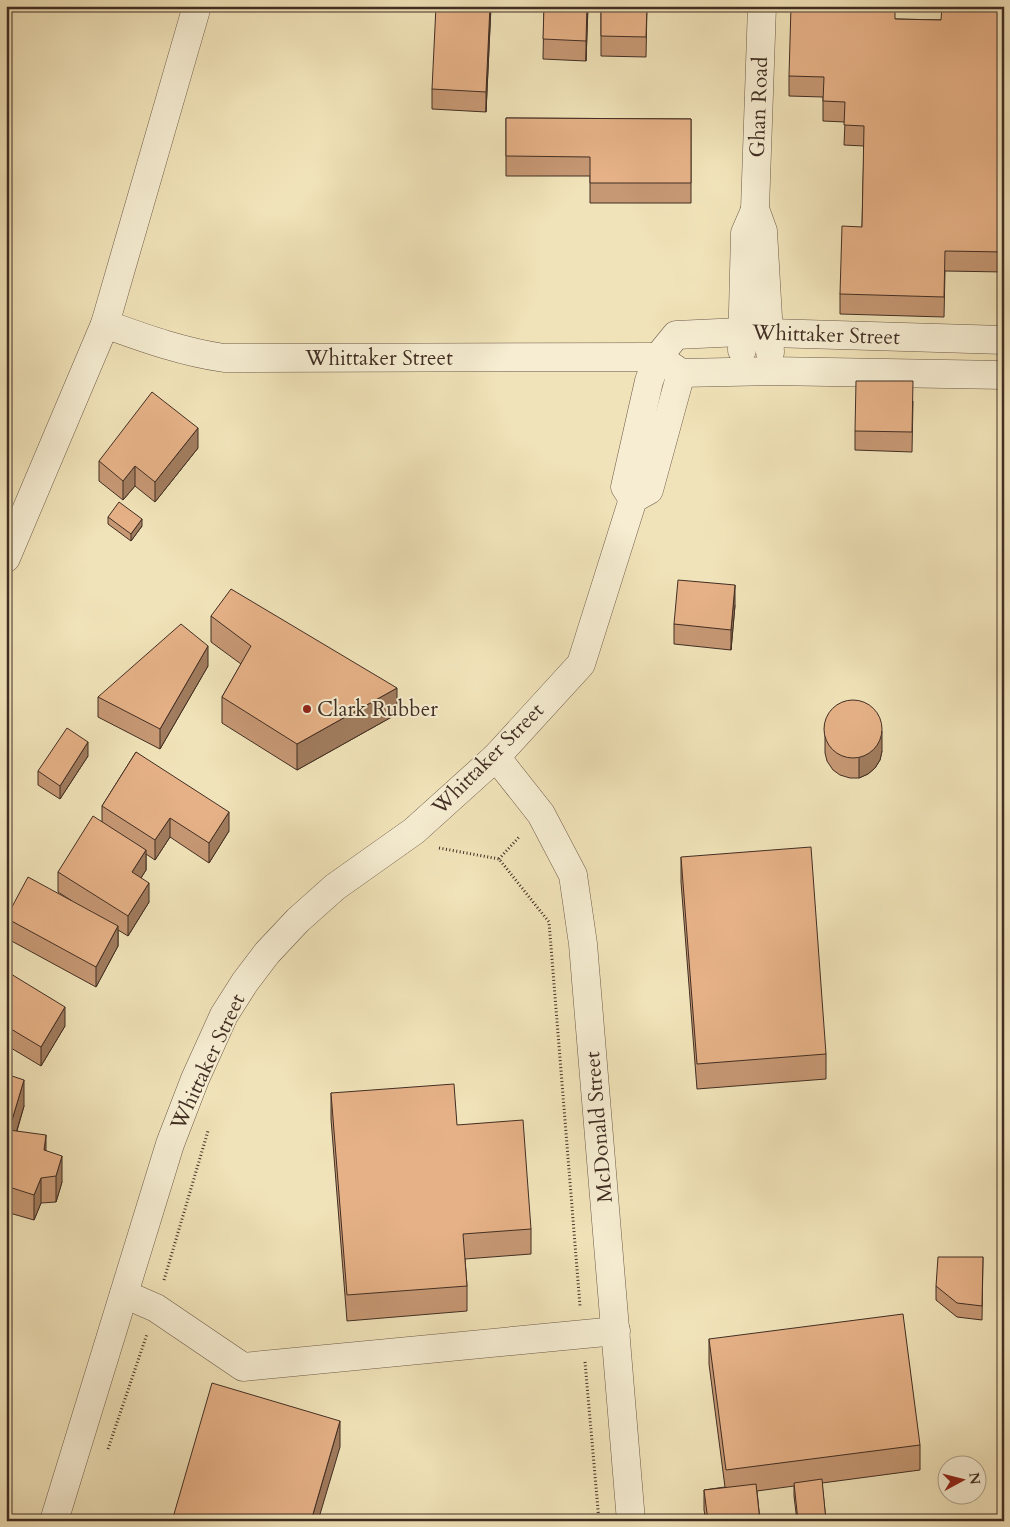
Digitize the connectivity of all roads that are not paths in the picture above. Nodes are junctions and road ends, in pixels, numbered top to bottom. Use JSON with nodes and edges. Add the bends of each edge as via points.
{"nodes":[{"id":1,"x":197,"y":6,"type":"edge"},
{"id":2,"x":762,"y":6,"type":"edge"},
{"id":3,"x":755,"y":209,"type":"junction"},
{"id":4,"x":105,"y":324,"type":"junction"},
{"id":5,"x":741,"y":332,"type":"junction"},
{"id":6,"x":770,"y":333,"type":"junction"},
{"id":7,"x":1004,"y":340,"type":"edge"},
{"id":8,"x":658,"y":357,"type":"junction"},
{"id":9,"x":742,"y":371,"type":"junction"},
{"id":10,"x":770,"y":371,"type":"junction"},
{"id":11,"x":681,"y":373,"type":"junction"},
{"id":12,"x":1004,"y":375,"type":"edge"},
{"id":13,"x":633,"y":500,"type":"junction"},
{"id":14,"x":6,"y":558,"type":"edge"},
{"id":15,"x":496,"y":757,"type":"junction"},
{"id":16,"x":124,"y":1294,"type":"junction"},
{"id":17,"x":616,"y":1331,"type":"junction"},
{"id":18,"x":54,"y":1521,"type":"edge"},
{"id":19,"x":631,"y":1521,"type":"edge"}],
"edges":[{"from":1,"to":4,"type":"street"},
{"from":2,"to":3,"type":"street","name":"Ghan Road"},
{"from":3,"to":5,"type":"street","name":"Ghan Road","via":[[745,233]]},
{"from":3,"to":6,"type":"street","name":"Ghan Road","via":[[763,231]]},
{"from":4,"to":8,"type":"street","name":"Whittaker Street","via":[[196,354],[224,358]]},
{"from":4,"to":14,"type":"street"},
{"from":5,"to":6,"type":"street","name":"Whittaker Street"},
{"from":5,"to":8,"type":"street","name":"Whittaker Street","via":[[676,335]]},
{"from":5,"to":9,"type":"street","name":"Ghan Road"},
{"from":6,"to":7,"type":"street","name":"Whittaker Street"},
{"from":6,"to":10,"type":"street","name":"Ghan Road"},
{"from":8,"to":11,"type":"street"},
{"from":8,"to":13,"type":"street","name":"Whittaker Street","via":[[649,381],[625,487]]},
{"from":9,"to":10,"type":"street","name":"Whittaker Street"},
{"from":9,"to":11,"type":"street","name":"Whittaker Street"},
{"from":10,"to":12,"type":"street","name":"Whittaker Street"},
{"from":11,"to":13,"type":"street","via":[[649,490]]},
{"from":13,"to":15,"type":"street","name":"Whittaker Street","via":[[581,664]]},
{"from":15,"to":16,"type":"street","name":"Whittaker Street","via":[[414,831],[335,888],[298,920],[245,982],[224,1015],[195,1079],[170,1144]]},
{"from":15,"to":17,"type":"street","name":"McDonald Street","via":[[541,814],[573,875],[583,944]]},
{"from":16,"to":17,"type":"street","via":[[156,1308],[243,1367]]},
{"from":16,"to":18,"type":"street","name":"Whittaker Street"},
{"from":17,"to":19,"type":"street","name":"McDonald Street"}]}
